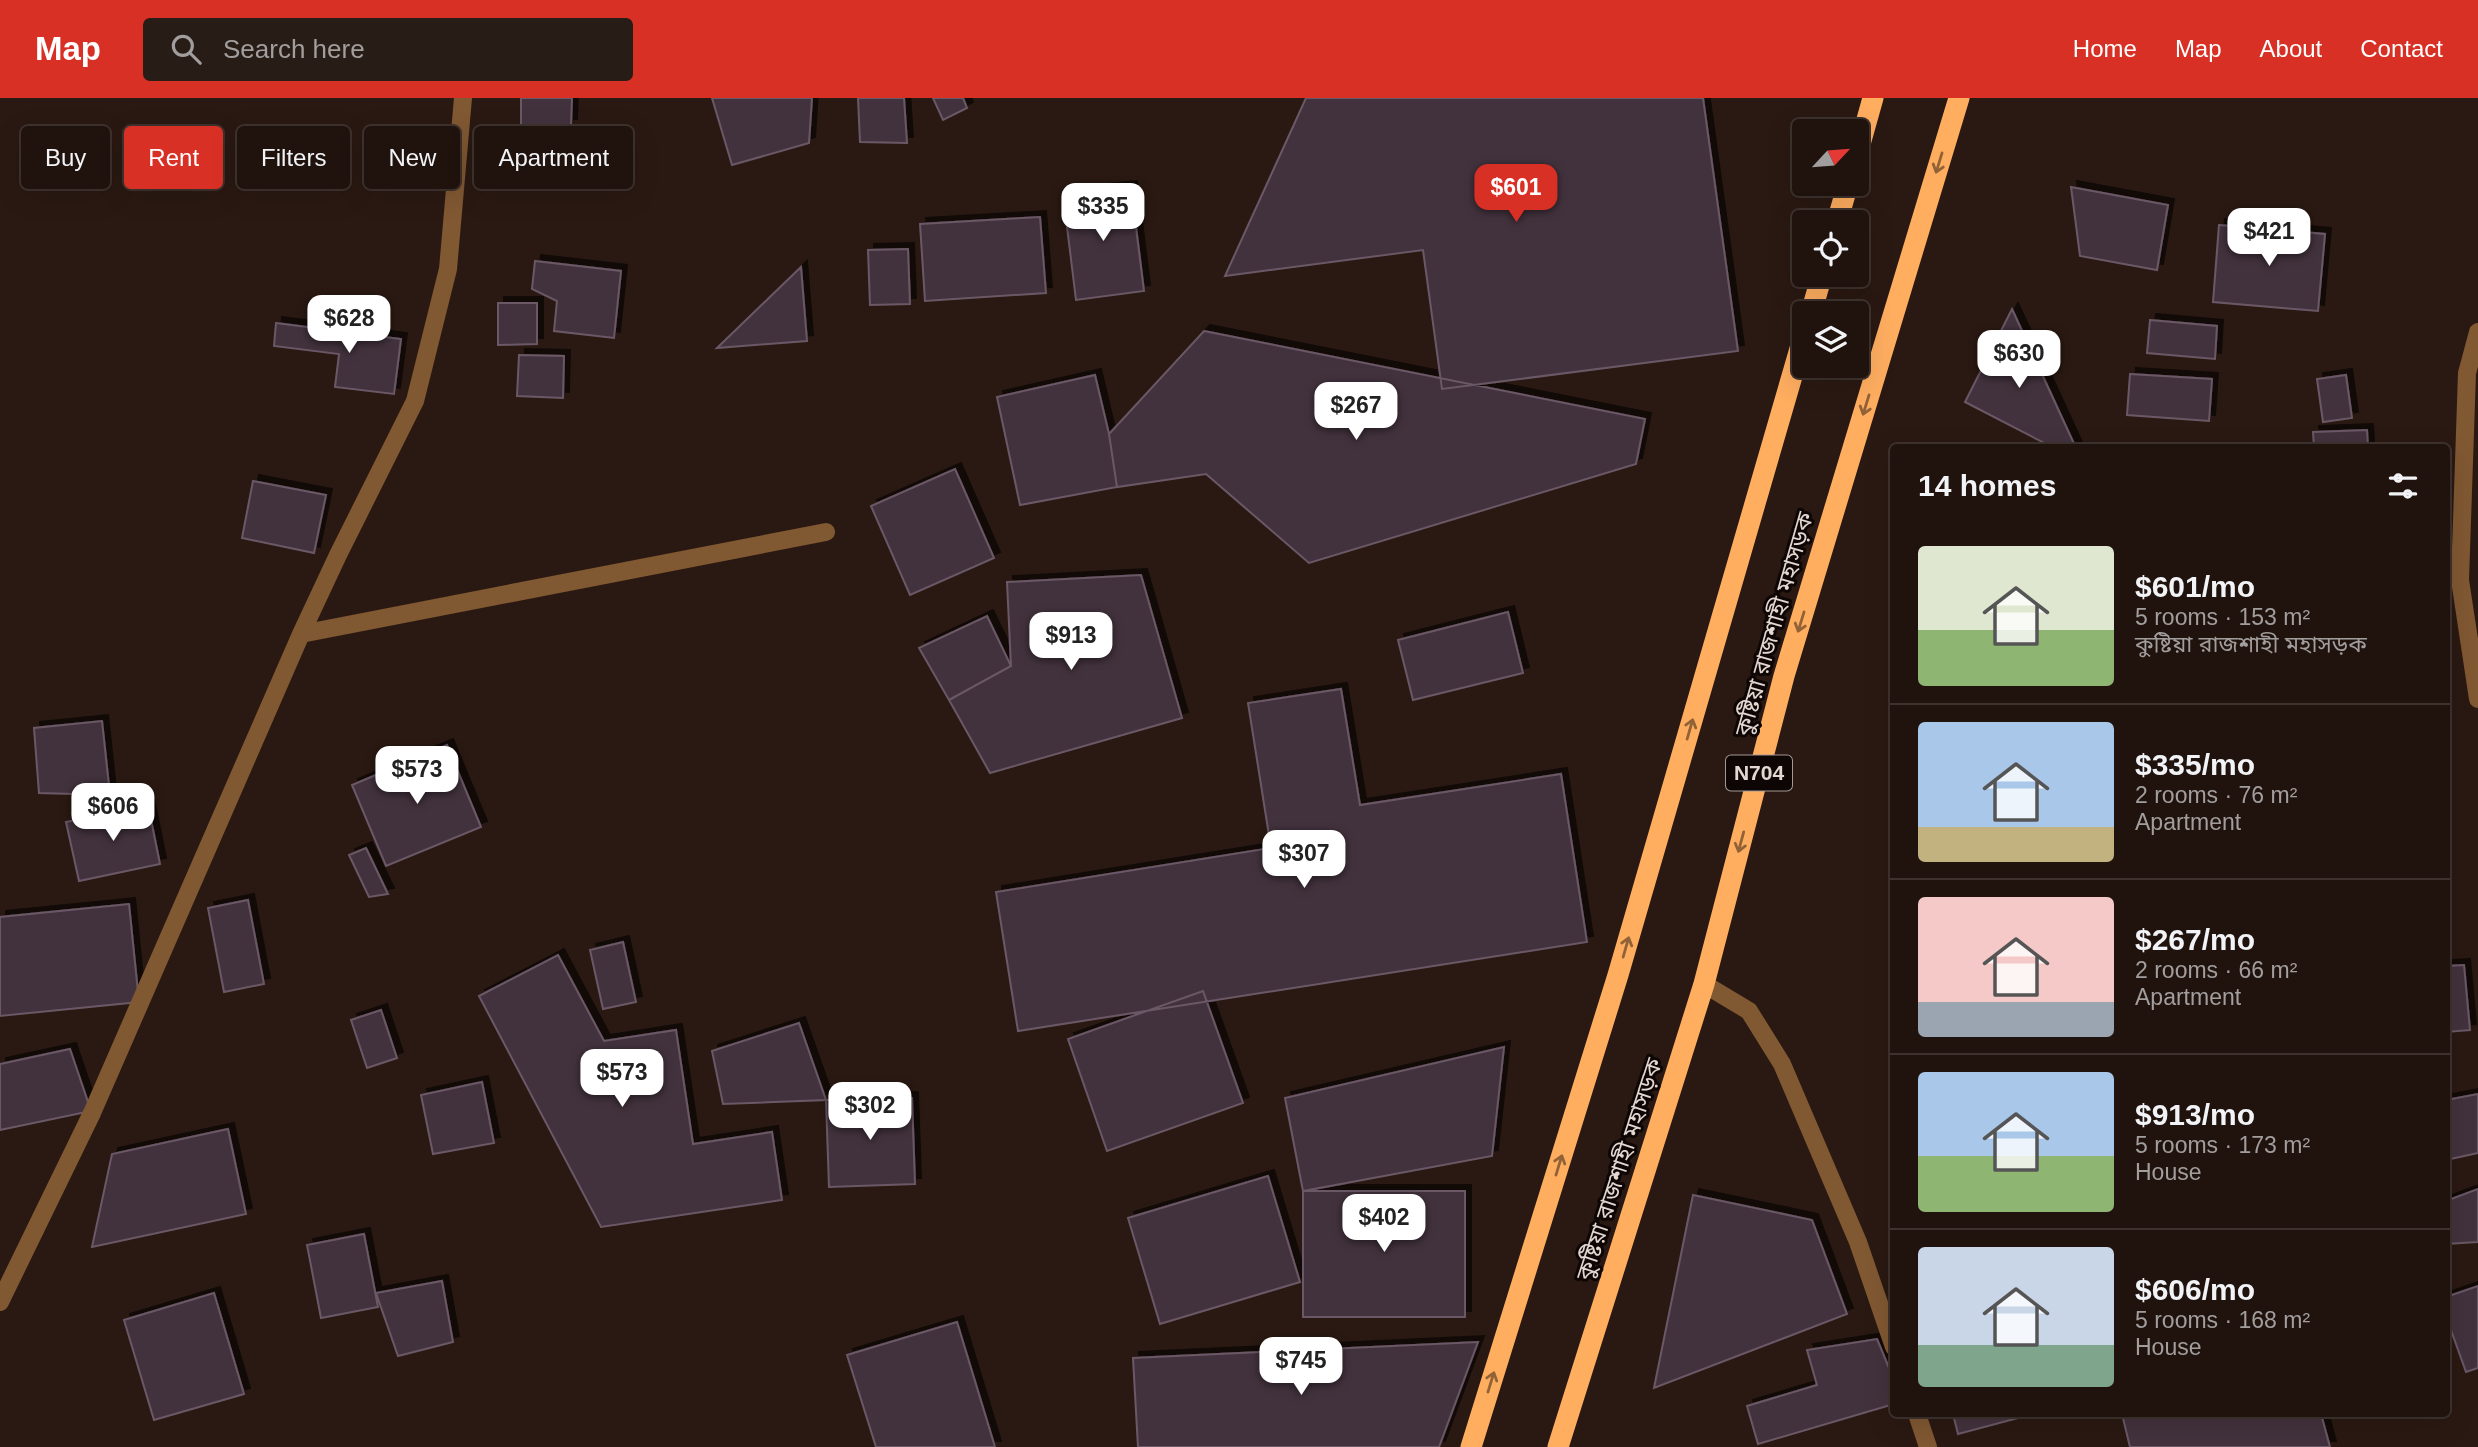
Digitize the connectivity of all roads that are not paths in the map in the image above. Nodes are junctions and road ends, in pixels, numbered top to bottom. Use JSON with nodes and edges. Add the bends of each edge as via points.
{"nodes":[{"id":1,"x":463,"y":98,"type":"edge"},
{"id":2,"x":1873,"y":98,"type":"edge"},
{"id":3,"x":1959,"y":98,"type":"edge"},
{"id":4,"x":1867,"y":119,"type":"edge"},
{"id":5,"x":2478,"y":332,"type":"edge"},
{"id":6,"x":1792,"y":376,"type":"edge"},
{"id":7,"x":2471,"y":477,"type":"edge"},
{"id":8,"x":826,"y":532,"type":"dead end"},
{"id":9,"x":301,"y":634,"type":"junction"},
{"id":10,"x":2478,"y":699,"type":"edge"},
{"id":11,"x":1704,"y":984,"type":"junction"},
{"id":12,"x":0,"y":1302,"type":"edge"},
{"id":13,"x":1890,"y":1336,"type":"edge"},
{"id":14,"x":1918,"y":1417,"type":"edge"},
{"id":15,"x":1471,"y":1447,"type":"edge"},
{"id":16,"x":1558,"y":1447,"type":"edge"},
{"id":17,"x":1928,"y":1447,"type":"edge"}],
"edges":[{"from":1,"to":9,"type":"street","via":[[448,269],[415,401]]},
{"from":2,"to":4,"type":"highway"},
{"from":3,"to":11,"type":"highway","name":"কুষ্টিয়া রাজশাহী মহাসড়ক","number":"N704","one_way":true,"via":[[1784,676]]},
{"from":5,"to":7,"type":"street","via":[[2467,373]]},
{"from":15,"to":6,"type":"highway","one_way":true,"via":[[1618,975]]},
{"from":7,"to":10,"type":"street","via":[[2460,580]]},
{"from":8,"to":9,"type":"street"},
{"from":9,"to":12,"type":"street","via":[[92,1113]]},
{"from":11,"to":13,"type":"street","via":[[1749,1011],[1782,1064],[1857,1242]]},
{"from":11,"to":16,"type":"highway","name":"কুষ্টিয়া রাজশাহী মহাসড়ক","number":"N704"},
{"from":14,"to":17,"type":"street"}]}
